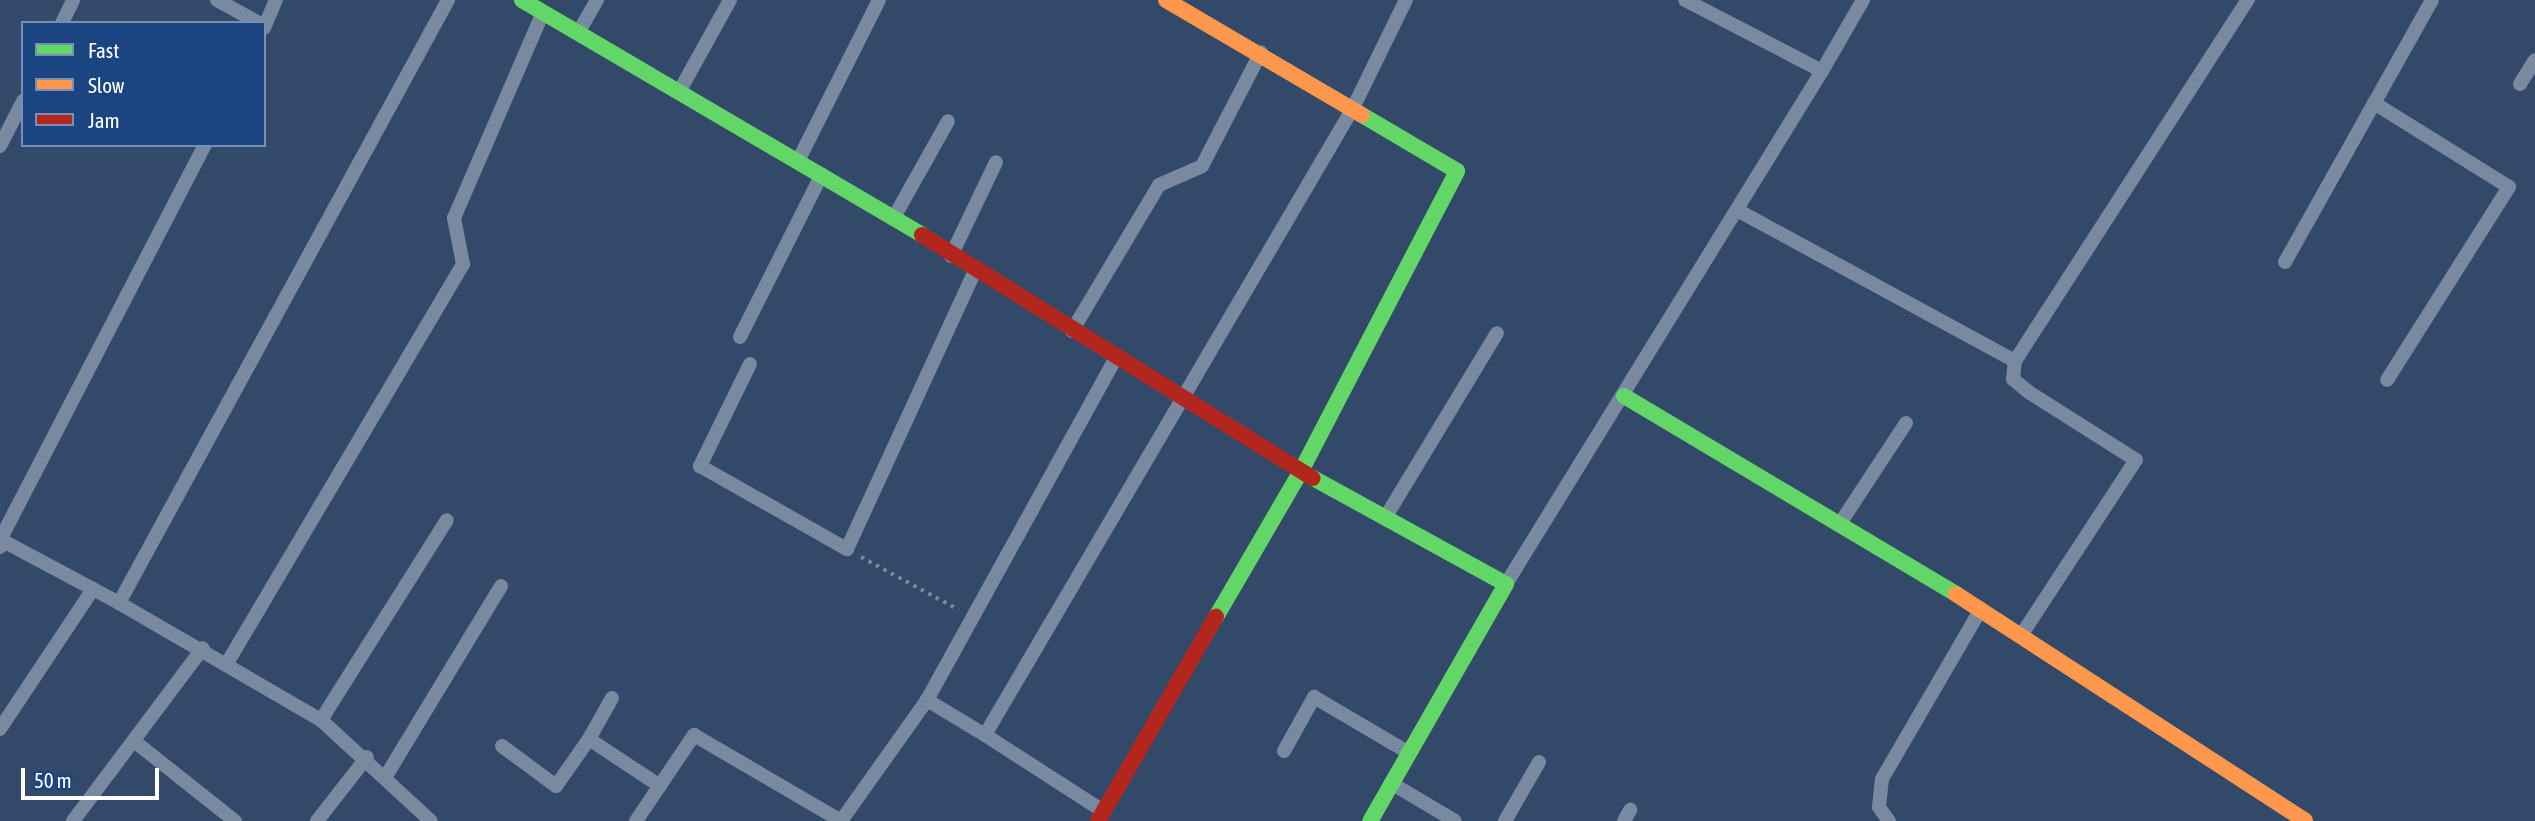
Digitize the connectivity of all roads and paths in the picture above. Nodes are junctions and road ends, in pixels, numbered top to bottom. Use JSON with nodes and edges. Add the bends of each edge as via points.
{"nodes":[{"id":1,"x":73,"y":0,"type":"edge"},
{"id":2,"x":217,"y":0,"type":"edge"},
{"id":3,"x":276,"y":0,"type":"edge"},
{"id":4,"x":448,"y":0,"type":"edge"},
{"id":5,"x":522,"y":0,"type":"edge"},
{"id":6,"x":597,"y":0,"type":"edge"},
{"id":7,"x":730,"y":0,"type":"edge"},
{"id":8,"x":878,"y":0,"type":"edge"},
{"id":9,"x":1166,"y":0,"type":"edge"},
{"id":10,"x":1406,"y":0,"type":"edge"},
{"id":11,"x":1685,"y":0,"type":"edge"},
{"id":12,"x":1863,"y":0,"type":"edge"},
{"id":13,"x":2248,"y":0,"type":"edge"},
{"id":14,"x":2432,"y":0,"type":"edge"},
{"id":15,"x":543,"y":12,"type":"junction"},
{"id":16,"x":63,"y":21,"type":"edge"},
{"id":17,"x":255,"y":21,"type":"edge"},
{"id":18,"x":266,"y":25,"type":"edge"},
{"id":19,"x":578,"y":33,"type":"junction"},
{"id":20,"x":1261,"y":52,"type":"junction"},
{"id":21,"x":2535,"y":60,"type":"edge"},
{"id":22,"x":1822,"y":71,"type":"junction"},
{"id":23,"x":2520,"y":85,"type":"dead end"},
{"id":24,"x":679,"y":92,"type":"junction"},
{"id":25,"x":2374,"y":103,"type":"junction"},
{"id":26,"x":21,"y":105,"type":"edge"},
{"id":27,"x":1353,"y":108,"type":"junction"},
{"id":28,"x":948,"y":121,"type":"dead end"},
{"id":29,"x":0,"y":146,"type":"edge"},
{"id":30,"x":204,"y":147,"type":"edge"},
{"id":31,"x":799,"y":159,"type":"junction"},
{"id":32,"x":996,"y":162,"type":"dead end"},
{"id":33,"x":822,"y":174,"type":"junction"},
{"id":34,"x":1737,"y":209,"type":"junction"},
{"id":35,"x":893,"y":219,"type":"junction"},
{"id":36,"x":951,"y":256,"type":"junction"},
{"id":37,"x":2285,"y":262,"type":"dead end"},
{"id":38,"x":975,"y":271,"type":"junction"},
{"id":39,"x":1072,"y":331,"type":"junction"},
{"id":40,"x":1497,"y":333,"type":"dead end"},
{"id":41,"x":740,"y":337,"type":"dead end"},
{"id":42,"x":1116,"y":358,"type":"junction"},
{"id":43,"x":2015,"y":361,"type":"junction"},
{"id":44,"x":750,"y":364,"type":"dead end"},
{"id":45,"x":2387,"y":380,"type":"dead end"},
{"id":46,"x":1624,"y":396,"type":"junction"},
{"id":47,"x":1182,"y":399,"type":"junction"},
{"id":48,"x":1906,"y":423,"type":"dead end"},
{"id":49,"x":1301,"y":471,"type":"junction"},
{"id":50,"x":1385,"y":517,"type":"junction"},
{"id":51,"x":447,"y":520,"type":"dead end"},
{"id":52,"x":1839,"y":525,"type":"junction"},
{"id":53,"x":1,"y":543,"type":"edge"},
{"id":54,"x":847,"y":549,"type":"junction"},
{"id":55,"x":1506,"y":584,"type":"junction"},
{"id":56,"x":501,"y":586,"type":"dead end"},
{"id":57,"x":93,"y":589,"type":"junction"},
{"id":58,"x":119,"y":603,"type":"junction"},
{"id":59,"x":1981,"y":609,"type":"junction"},
{"id":60,"x":973,"y":618,"type":"junction"},
{"id":61,"x":2022,"y":634,"type":"junction"},
{"id":62,"x":203,"y":648,"type":"junction"},
{"id":63,"x":226,"y":665,"type":"junction"},
{"id":64,"x":612,"y":698,"type":"dead end"},
{"id":65,"x":928,"y":700,"type":"junction"},
{"id":66,"x":321,"y":720,"type":"junction"},
{"id":67,"x":0,"y":729,"type":"edge"},
{"id":68,"x":985,"y":735,"type":"junction"},
{"id":69,"x":589,"y":739,"type":"junction"},
{"id":70,"x":134,"y":741,"type":"junction"},
{"id":71,"x":502,"y":747,"type":"dead end"},
{"id":72,"x":1284,"y":751,"type":"dead end"},
{"id":73,"x":1409,"y":753,"type":"junction"},
{"id":74,"x":367,"y":757,"type":"junction"},
{"id":75,"x":1539,"y":762,"type":"dead end"},
{"id":76,"x":386,"y":776,"type":"junction"},
{"id":77,"x":1391,"y":783,"type":"junction"},
{"id":78,"x":660,"y":786,"type":"junction"},
{"id":79,"x":1100,"y":816,"type":"edge"},
{"id":80,"x":73,"y":821,"type":"edge"},
{"id":81,"x":235,"y":821,"type":"edge"},
{"id":82,"x":317,"y":821,"type":"edge"},
{"id":83,"x":431,"y":821,"type":"edge"},
{"id":84,"x":636,"y":821,"type":"edge"},
{"id":85,"x":1370,"y":821,"type":"edge"},
{"id":86,"x":1455,"y":821,"type":"edge"},
{"id":87,"x":1505,"y":821,"type":"edge"},
{"id":88,"x":1889,"y":821,"type":"edge"},
{"id":89,"x":2305,"y":821,"type":"edge"}],
"edges":[{"from":1,"to":16,"type":"street"},
{"from":2,"to":17,"type":"street"},
{"from":3,"to":18,"type":"street"},
{"from":4,"to":58,"type":"street"},
{"from":5,"to":15,"type":"street"},
{"from":6,"to":19,"type":"street"},
{"from":7,"to":24,"type":"street"},
{"from":8,"to":31,"type":"street"},
{"from":9,"to":20,"type":"street"},
{"from":10,"to":27,"type":"street"},
{"from":11,"to":22,"type":"street"},
{"from":12,"to":22,"type":"street"},
{"from":13,"to":43,"type":"street"},
{"from":14,"to":25,"type":"street"},
{"from":15,"to":19,"type":"street"},
{"from":15,"to":63,"type":"street","via":[[454,218],[463,264]]},
{"from":19,"to":24,"type":"street"},
{"from":20,"to":27,"type":"street"},
{"from":20,"to":39,"type":"street","via":[[1202,166],[1160,185]]},
{"from":21,"to":23,"type":"street"},
{"from":22,"to":34,"type":"street"},
{"from":24,"to":31,"type":"street"},
{"from":25,"to":37,"type":"street"},
{"from":25,"to":45,"type":"street","via":[[2509,187]]},
{"from":26,"to":29,"type":"street"},
{"from":27,"to":47,"type":"street"},
{"from":27,"to":49,"type":"street","via":[[1457,171]]},
{"from":28,"to":35,"type":"street"},
{"from":30,"to":53,"type":"street"},
{"from":31,"to":33,"type":"street"},
{"from":32,"to":36,"type":"street"},
{"from":33,"to":35,"type":"street"},
{"from":33,"to":41,"type":"street"},
{"from":34,"to":43,"type":"street"},
{"from":34,"to":46,"type":"street"},
{"from":35,"to":36,"type":"street"},
{"from":36,"to":38,"type":"street"},
{"from":38,"to":39,"type":"street"},
{"from":38,"to":54,"type":"street"},
{"from":39,"to":42,"type":"street"},
{"from":40,"to":50,"type":"street"},
{"from":42,"to":47,"type":"street"},
{"from":42,"to":60,"type":"street"},
{"from":43,"to":61,"type":"street","via":[[2013,379],[2030,393],[2136,460]]},
{"from":44,"to":54,"type":"street","via":[[700,466]]},
{"from":46,"to":52,"type":"street"},
{"from":46,"to":55,"type":"street"},
{"from":47,"to":49,"type":"street"},
{"from":47,"to":68,"type":"street"},
{"from":48,"to":52,"type":"street"},
{"from":49,"to":50,"type":"street"},
{"from":49,"to":79,"type":"street"},
{"from":50,"to":55,"type":"street"},
{"from":51,"to":66,"type":"street"},
{"from":52,"to":59,"type":"street"},
{"from":53,"to":57,"type":"street"},
{"from":54,"to":60,"type":"path"},
{"from":55,"to":73,"type":"street"},
{"from":56,"to":76,"type":"street"},
{"from":57,"to":58,"type":"street"},
{"from":57,"to":67,"type":"street"},
{"from":58,"to":62,"type":"street"},
{"from":59,"to":61,"type":"street"},
{"from":59,"to":88,"type":"street","via":[[1882,779],[1880,807]]},
{"from":60,"to":65,"type":"street"},
{"from":61,"to":89,"type":"street"},
{"from":62,"to":63,"type":"street"},
{"from":62,"to":70,"type":"street"},
{"from":63,"to":66,"type":"street"},
{"from":64,"to":69,"type":"street"},
{"from":65,"to":68,"type":"street"},
{"from":65,"to":78,"type":"street","via":[[841,821],[694,734]]},
{"from":66,"to":74,"type":"street"},
{"from":68,"to":79,"type":"street"},
{"from":69,"to":71,"type":"street","via":[[556,786]]},
{"from":69,"to":78,"type":"street"},
{"from":70,"to":80,"type":"street"},
{"from":70,"to":81,"type":"street"},
{"from":72,"to":73,"type":"street","via":[[1314,697]]},
{"from":73,"to":77,"type":"street"},
{"from":74,"to":76,"type":"street"},
{"from":74,"to":82,"type":"street"},
{"from":75,"to":87,"type":"street"},
{"from":76,"to":83,"type":"street"},
{"from":77,"to":85,"type":"street"},
{"from":77,"to":86,"type":"street"},
{"from":78,"to":84,"type":"street"}]}
